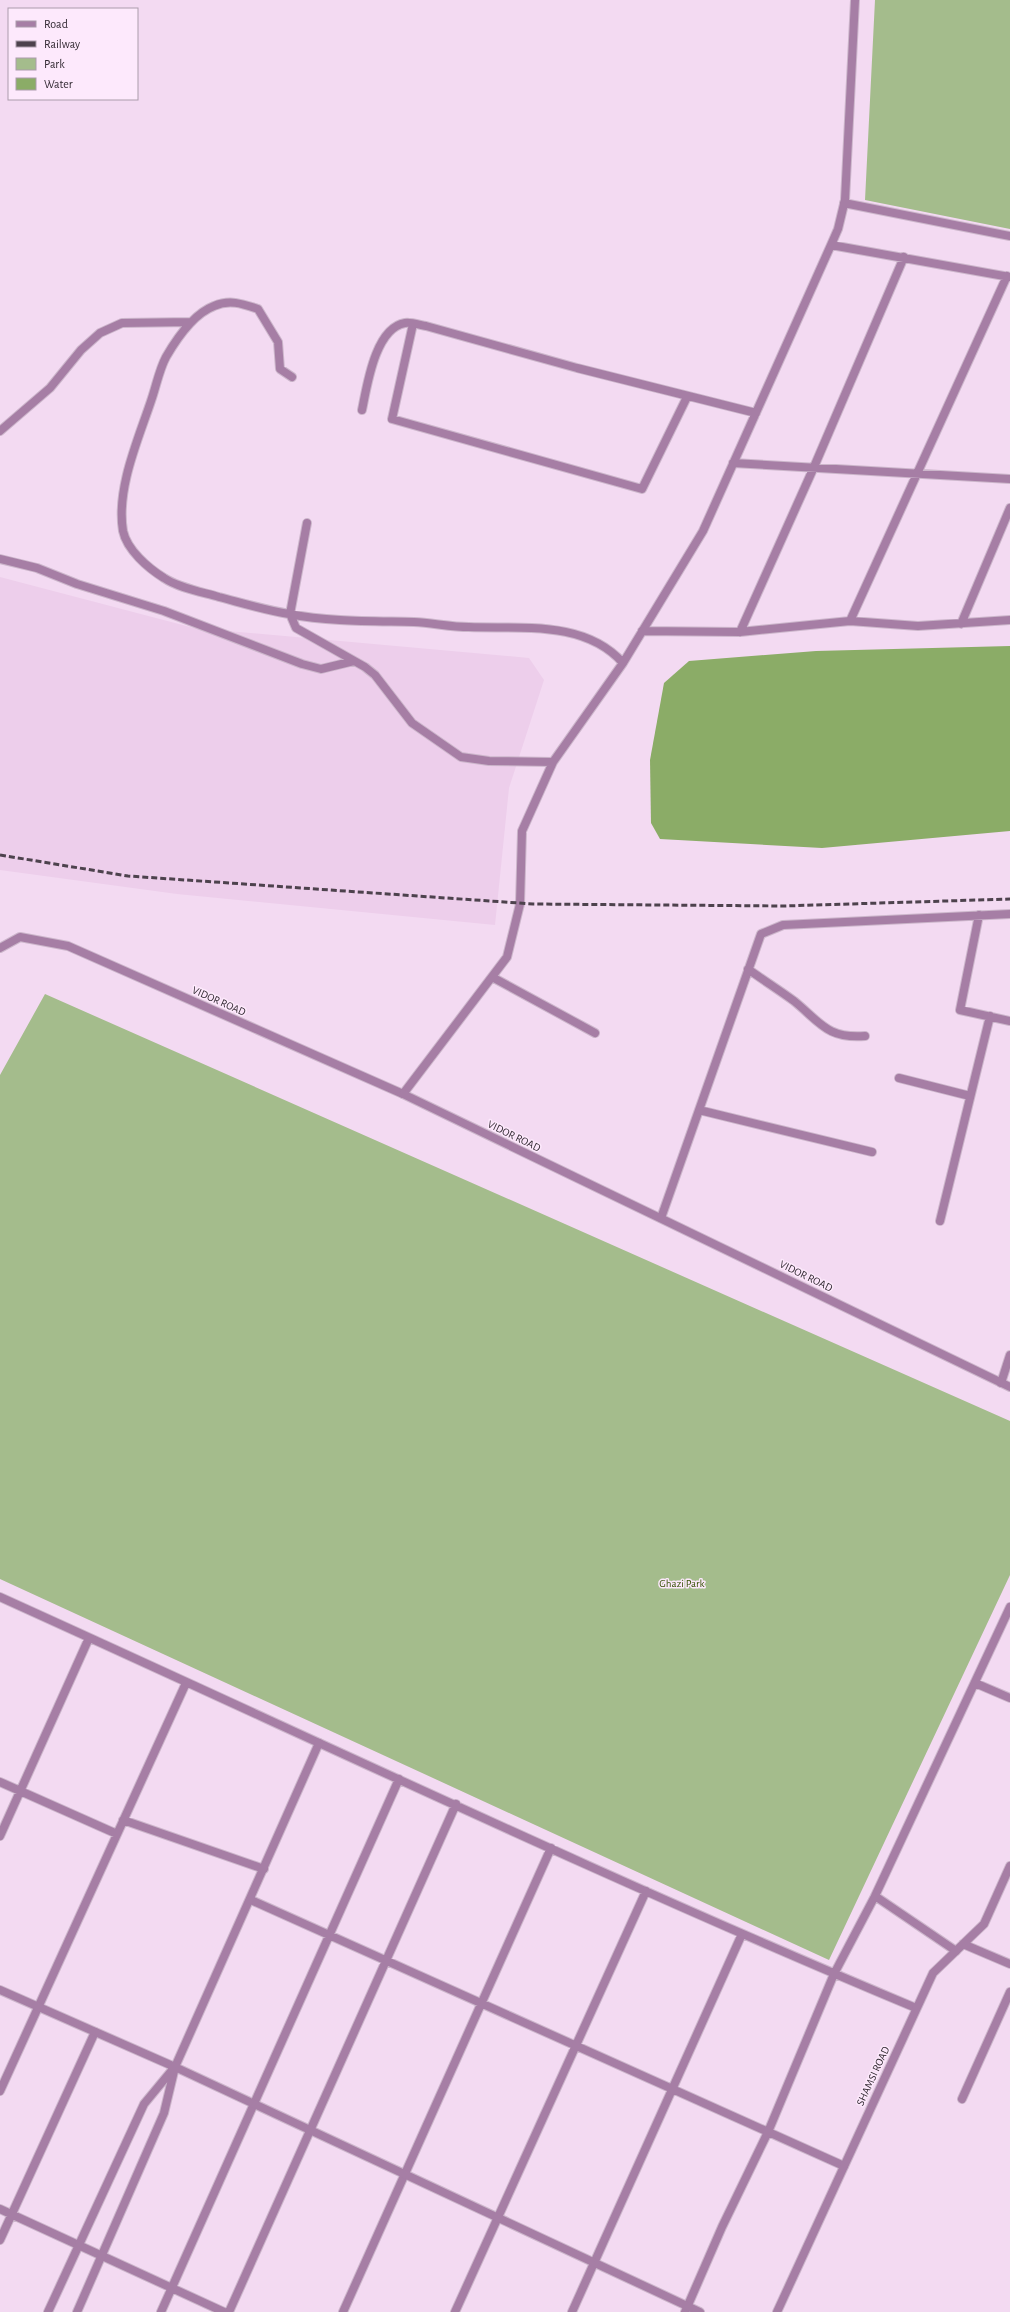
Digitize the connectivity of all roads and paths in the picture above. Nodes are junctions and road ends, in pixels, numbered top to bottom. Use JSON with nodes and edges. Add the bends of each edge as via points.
{"nodes":[{"id":1,"x":855,"y":0,"type":"edge"},
{"id":2,"x":844,"y":203,"type":"junction"},
{"id":3,"x":1010,"y":236,"type":"edge"},
{"id":4,"x":831,"y":245,"type":"junction"},
{"id":5,"x":904,"y":258,"type":"junction"},
{"id":6,"x":1009,"y":277,"type":"edge"},
{"id":7,"x":191,"y":322,"type":"junction"},
{"id":8,"x":413,"y":324,"type":"junction"},
{"id":9,"x":292,"y":377,"type":"dead end"},
{"id":10,"x":687,"y":397,"type":"junction"},
{"id":11,"x":362,"y":410,"type":"dead end"},
{"id":12,"x":756,"y":413,"type":"junction"},
{"id":13,"x":0,"y":431,"type":"edge"},
{"id":14,"x":733,"y":463,"type":"junction"},
{"id":15,"x":814,"y":467,"type":"junction"},
{"id":16,"x":917,"y":473,"type":"junction"},
{"id":17,"x":1010,"y":479,"type":"edge"},
{"id":18,"x":1010,"y":508,"type":"edge"},
{"id":19,"x":307,"y":523,"type":"dead end"},
{"id":20,"x":0,"y":559,"type":"edge"},
{"id":21,"x":290,"y":614,"type":"junction"},
{"id":22,"x":1010,"y":620,"type":"edge"},
{"id":23,"x":850,"y":621,"type":"junction"},
{"id":24,"x":961,"y":624,"type":"junction"},
{"id":25,"x":642,"y":631,"type":"junction"},
{"id":26,"x":740,"y":632,"type":"junction"},
{"id":27,"x":354,"y":661,"type":"junction"},
{"id":28,"x":623,"y":663,"type":"junction"},
{"id":29,"x":553,"y":762,"type":"junction"},
{"id":30,"x":1010,"y":914,"type":"edge"},
{"id":31,"x":979,"y":915,"type":"junction"},
{"id":32,"x":0,"y":948,"type":"edge"},
{"id":33,"x":748,"y":969,"type":"junction"},
{"id":34,"x":492,"y":977,"type":"junction"},
{"id":35,"x":990,"y":1016,"type":"junction"},
{"id":36,"x":1010,"y":1021,"type":"edge"},
{"id":37,"x":595,"y":1033,"type":"dead end"},
{"id":38,"x":865,"y":1036,"type":"dead end"},
{"id":39,"x":899,"y":1078,"type":"dead end"},
{"id":40,"x":403,"y":1094,"type":"junction"},
{"id":41,"x":970,"y":1096,"type":"junction"},
{"id":42,"x":699,"y":1110,"type":"junction"},
{"id":43,"x":872,"y":1152,"type":"dead end"},
{"id":44,"x":661,"y":1218,"type":"junction"},
{"id":45,"x":940,"y":1221,"type":"dead end"},
{"id":46,"x":1010,"y":1355,"type":"edge"},
{"id":47,"x":1001,"y":1383,"type":"junction"},
{"id":48,"x":1010,"y":1387,"type":"edge"},
{"id":49,"x":0,"y":1597,"type":"edge"},
{"id":50,"x":1010,"y":1607,"type":"edge"},
{"id":51,"x":89,"y":1638,"type":"junction"},
{"id":52,"x":186,"y":1682,"type":"junction"},
{"id":53,"x":975,"y":1683,"type":"junction"},
{"id":54,"x":1010,"y":1698,"type":"edge"},
{"id":55,"x":319,"y":1744,"type":"junction"},
{"id":56,"x":400,"y":1779,"type":"junction"},
{"id":57,"x":0,"y":1782,"type":"edge"},
{"id":58,"x":20,"y":1791,"type":"junction"},
{"id":59,"x":456,"y":1804,"type":"junction"},
{"id":60,"x":124,"y":1820,"type":"junction"},
{"id":61,"x":117,"y":1834,"type":"junction"},
{"id":62,"x":0,"y":1836,"type":"edge"},
{"id":63,"x":551,"y":1848,"type":"junction"},
{"id":64,"x":1010,"y":1866,"type":"edge"},
{"id":65,"x":264,"y":1869,"type":"junction"},
{"id":66,"x":646,"y":1891,"type":"junction"},
{"id":67,"x":875,"y":1896,"type":"junction"},
{"id":68,"x":250,"y":1900,"type":"junction"},
{"id":69,"x":742,"y":1934,"type":"junction"},
{"id":70,"x":330,"y":1936,"type":"junction"},
{"id":71,"x":963,"y":1944,"type":"junction"},
{"id":72,"x":956,"y":1951,"type":"junction"},
{"id":73,"x":386,"y":1961,"type":"junction"},
{"id":74,"x":1010,"y":1964,"type":"edge"},
{"id":75,"x":834,"y":1974,"type":"junction"},
{"id":76,"x":0,"y":1990,"type":"edge"},
{"id":77,"x":1010,"y":1992,"type":"edge"},
{"id":78,"x":481,"y":2004,"type":"junction"},
{"id":79,"x":38,"y":2007,"type":"junction"},
{"id":80,"x":916,"y":2008,"type":"junction"},
{"id":81,"x":95,"y":2032,"type":"junction"},
{"id":82,"x":576,"y":2046,"type":"junction"},
{"id":83,"x":175,"y":2067,"type":"junction"},
{"id":84,"x":673,"y":2089,"type":"junction"},
{"id":85,"x":0,"y":2091,"type":"edge"},
{"id":86,"x":962,"y":2099,"type":"dead end"},
{"id":87,"x":254,"y":2104,"type":"junction"},
{"id":88,"x":310,"y":2130,"type":"junction"},
{"id":89,"x":768,"y":2132,"type":"junction"},
{"id":90,"x":844,"y":2166,"type":"junction"},
{"id":91,"x":405,"y":2174,"type":"junction"},
{"id":92,"x":0,"y":2209,"type":"edge"},
{"id":93,"x":12,"y":2214,"type":"junction"},
{"id":94,"x":498,"y":2218,"type":"junction"},
{"id":95,"x":0,"y":2240,"type":"edge"},
{"id":96,"x":79,"y":2245,"type":"junction"},
{"id":97,"x":103,"y":2256,"type":"junction"},
{"id":98,"x":594,"y":2262,"type":"junction"},
{"id":99,"x":172,"y":2288,"type":"junction"},
{"id":100,"x":686,"y":2309,"type":"edge"},
{"id":101,"x":48,"y":2312,"type":"edge"},
{"id":102,"x":77,"y":2312,"type":"edge"},
{"id":103,"x":161,"y":2312,"type":"edge"},
{"id":104,"x":224,"y":2312,"type":"edge"},
{"id":105,"x":229,"y":2312,"type":"edge"},
{"id":106,"x":343,"y":2312,"type":"edge"},
{"id":107,"x":455,"y":2312,"type":"edge"},
{"id":108,"x":572,"y":2312,"type":"edge"},
{"id":109,"x":700,"y":2312,"type":"edge"},
{"id":110,"x":777,"y":2312,"type":"edge"}],
"edges":[{"from":1,"to":2,"type":"street"},
{"from":2,"to":3,"type":"street"},
{"from":2,"to":4,"type":"street","via":[[838,230]]},
{"from":4,"to":5,"type":"street"},
{"from":4,"to":12,"type":"street"},
{"from":5,"to":6,"type":"street"},
{"from":5,"to":15,"type":"street"},
{"from":6,"to":16,"type":"street"},
{"from":7,"to":9,"type":"street","via":[[212,306],[228,301],[258,309],[278,342],[280,369]]},
{"from":7,"to":13,"type":"street","via":[[122,323],[100,332],[81,350],[50,388]]},
{"from":7,"to":21,"type":"street","via":[[165,358],[128,466],[123,500],[124,532],[132,550],[164,578],[205,592]]},
{"from":8,"to":10,"type":"street"},
{"from":8,"to":10,"type":"street","via":[[392,419],[642,490]]},
{"from":8,"to":11,"type":"street","via":[[404,323],[392,329],[382,340],[370,371]]},
{"from":10,"to":12,"type":"street"},
{"from":12,"to":14,"type":"street"},
{"from":14,"to":15,"type":"street"},
{"from":14,"to":25,"type":"street","via":[[703,531]]},
{"from":15,"to":16,"type":"street"},
{"from":15,"to":26,"type":"street"},
{"from":16,"to":17,"type":"street"},
{"from":16,"to":23,"type":"street"},
{"from":18,"to":24,"type":"street"},
{"from":19,"to":21,"type":"street"},
{"from":20,"to":27,"type":"street","via":[[37,568],[76,584],[164,611],[302,664],[321,669]]},
{"from":21,"to":27,"type":"street","via":[[296,628]]},
{"from":21,"to":28,"type":"street","via":[[352,621],[417,622],[567,632],[583,636],[612,650]]},
{"from":22,"to":24,"type":"street"},
{"from":23,"to":24,"type":"street","via":[[918,626]]},
{"from":23,"to":26,"type":"street"},
{"from":25,"to":26,"type":"street"},
{"from":25,"to":28,"type":"street"},
{"from":27,"to":29,"type":"street","via":[[375,675],[412,723],[461,757],[489,762]]},
{"from":28,"to":29,"type":"street"},
{"from":29,"to":34,"type":"street","via":[[522,831],[520,904],[507,957]]},
{"from":30,"to":31,"type":"street"},
{"from":31,"to":33,"type":"street","via":[[783,925],[761,934]]},
{"from":31,"to":35,"type":"street","via":[[960,1010]]},
{"from":32,"to":40,"type":"street","name":"VIDOR ROAD","via":[[20,937],[68,946]]},
{"from":33,"to":38,"type":"street","via":[[794,1001],[821,1026],[850,1037]]},
{"from":33,"to":42,"type":"street"},
{"from":34,"to":37,"type":"street"},
{"from":34,"to":40,"type":"street"},
{"from":35,"to":36,"type":"street"},
{"from":35,"to":41,"type":"street"},
{"from":39,"to":41,"type":"street"},
{"from":40,"to":44,"type":"street","name":"VIDOR ROAD"},
{"from":41,"to":45,"type":"street"},
{"from":42,"to":43,"type":"street"},
{"from":42,"to":44,"type":"street"},
{"from":44,"to":47,"type":"street","name":"VIDOR ROAD"},
{"from":46,"to":47,"type":"street"},
{"from":47,"to":48,"type":"street","name":"VIDOR ROAD"},
{"from":49,"to":51,"type":"street"},
{"from":50,"to":53,"type":"street"},
{"from":51,"to":52,"type":"street"},
{"from":51,"to":58,"type":"street"},
{"from":52,"to":55,"type":"street"},
{"from":52,"to":60,"type":"street"},
{"from":53,"to":54,"type":"street"},
{"from":53,"to":67,"type":"street"},
{"from":55,"to":56,"type":"street"},
{"from":55,"to":65,"type":"street"},
{"from":56,"to":59,"type":"street"},
{"from":56,"to":70,"type":"street"},
{"from":57,"to":58,"type":"street"},
{"from":58,"to":61,"type":"street"},
{"from":58,"to":62,"type":"street"},
{"from":59,"to":63,"type":"street"},
{"from":59,"to":73,"type":"street"},
{"from":60,"to":61,"type":"street"},
{"from":60,"to":65,"type":"street"},
{"from":61,"to":79,"type":"street"},
{"from":63,"to":66,"type":"street"},
{"from":63,"to":78,"type":"street"},
{"from":64,"to":71,"type":"street","name":"SHAMSI ROAD","via":[[984,1924]]},
{"from":65,"to":68,"type":"street"},
{"from":66,"to":69,"type":"street"},
{"from":66,"to":82,"type":"street"},
{"from":67,"to":72,"type":"street"},
{"from":67,"to":75,"type":"street"},
{"from":68,"to":70,"type":"street"},
{"from":68,"to":83,"type":"street"},
{"from":69,"to":75,"type":"street"},
{"from":69,"to":84,"type":"street"},
{"from":70,"to":73,"type":"street"},
{"from":70,"to":87,"type":"street"},
{"from":71,"to":72,"type":"street","name":"SHAMSI ROAD"},
{"from":71,"to":74,"type":"street"},
{"from":72,"to":80,"type":"street","name":"SHAMSI ROAD","via":[[933,1973]]},
{"from":73,"to":78,"type":"street"},
{"from":73,"to":88,"type":"street"},
{"from":75,"to":80,"type":"street"},
{"from":75,"to":89,"type":"street"},
{"from":76,"to":79,"type":"street"},
{"from":77,"to":86,"type":"street"},
{"from":78,"to":82,"type":"street"},
{"from":78,"to":91,"type":"street"},
{"from":79,"to":81,"type":"street"},
{"from":79,"to":85,"type":"street"},
{"from":80,"to":90,"type":"street","name":"SHAMSI ROAD"},
{"from":81,"to":83,"type":"street"},
{"from":81,"to":93,"type":"street"},
{"from":82,"to":84,"type":"street"},
{"from":82,"to":94,"type":"street"},
{"from":83,"to":87,"type":"street"},
{"from":83,"to":96,"type":"street","via":[[144,2104]]},
{"from":83,"to":97,"type":"street","via":[[164,2113]]},
{"from":84,"to":89,"type":"street"},
{"from":84,"to":98,"type":"street"},
{"from":87,"to":88,"type":"street"},
{"from":87,"to":99,"type":"street"},
{"from":88,"to":91,"type":"street"},
{"from":88,"to":105,"type":"street"},
{"from":89,"to":90,"type":"street"},
{"from":89,"to":100,"type":"street"},
{"from":90,"to":110,"type":"street","name":"SHAMSI ROAD"},
{"from":91,"to":94,"type":"street"},
{"from":91,"to":106,"type":"street"},
{"from":92,"to":93,"type":"street"},
{"from":93,"to":95,"type":"street"},
{"from":93,"to":96,"type":"street"},
{"from":94,"to":98,"type":"street"},
{"from":94,"to":107,"type":"street"},
{"from":96,"to":97,"type":"street"},
{"from":96,"to":101,"type":"street"},
{"from":97,"to":99,"type":"street"},
{"from":97,"to":102,"type":"street"},
{"from":98,"to":100,"type":"street"},
{"from":98,"to":108,"type":"street"},
{"from":99,"to":103,"type":"street"},
{"from":99,"to":104,"type":"street"},
{"from":100,"to":109,"type":"street"}]}
